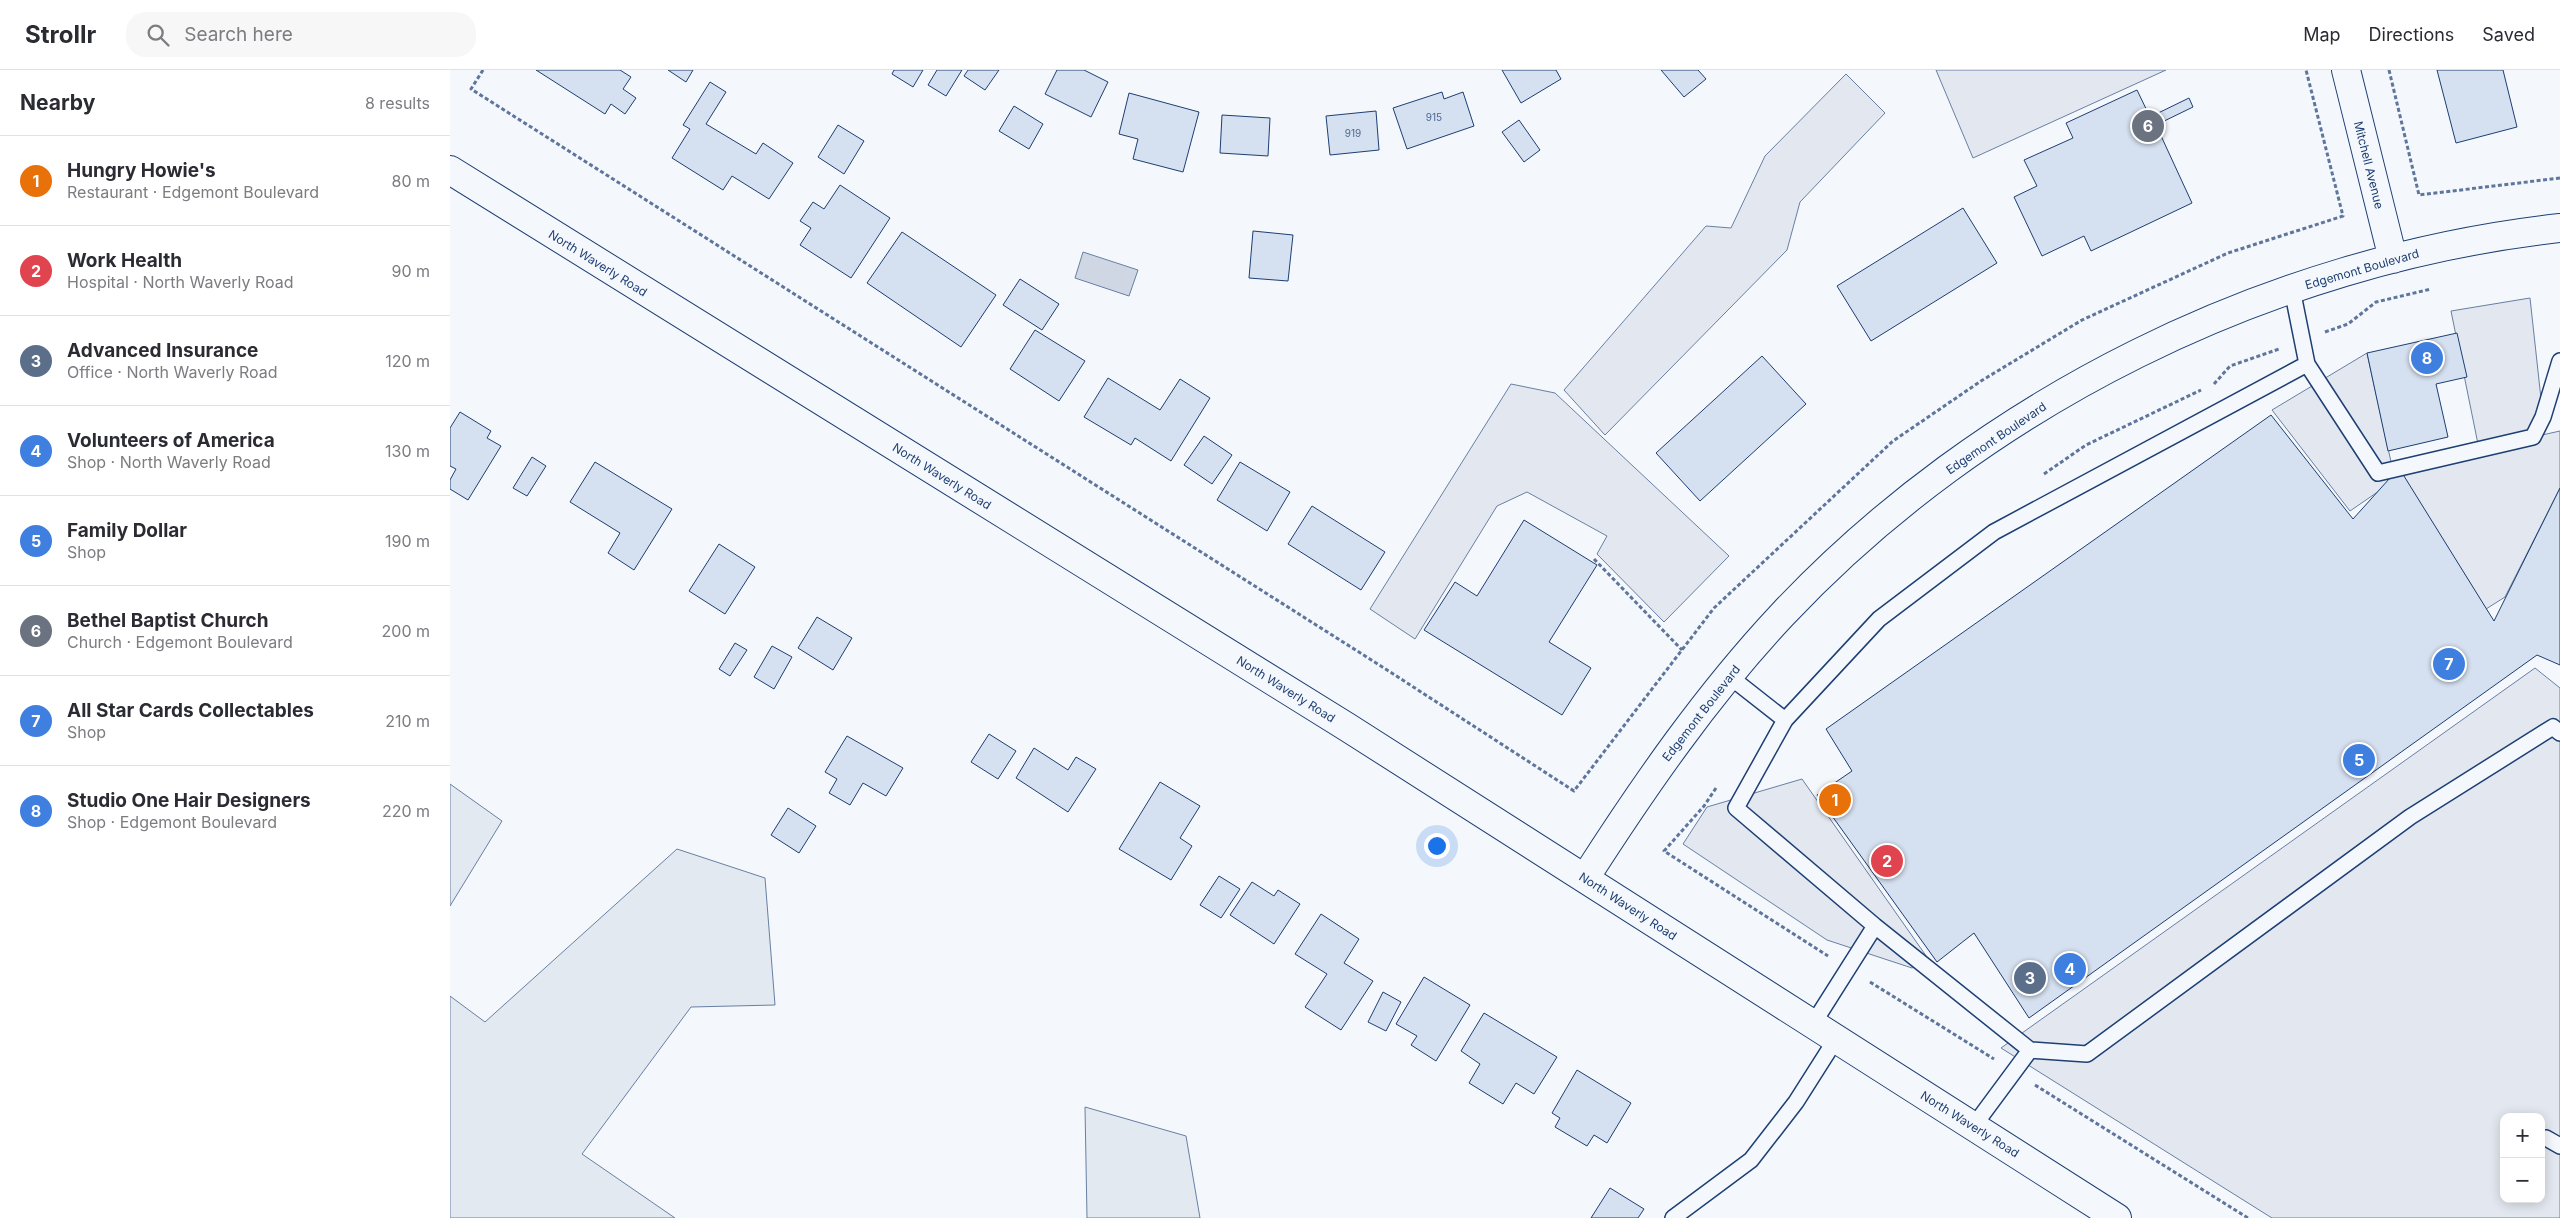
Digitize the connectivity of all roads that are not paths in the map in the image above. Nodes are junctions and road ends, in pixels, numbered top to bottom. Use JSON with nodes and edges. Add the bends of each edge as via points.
{"nodes":[{"id":1,"x":2346,"y":70,"type":"edge"},
{"id":2,"x":450,"y":170,"type":"edge"},
{"id":3,"x":2560,"y":228,"type":"edge"},
{"id":4,"x":2560,"y":233,"type":"edge"},
{"id":5,"x":2393,"y":259,"type":"junction"},
{"id":6,"x":2292,"y":290,"type":"junction"},
{"id":7,"x":2560,"y":361,"type":"edge"},
{"id":8,"x":2307,"y":364,"type":"junction"},
{"id":9,"x":1728,"y":676,"type":"junction"},
{"id":10,"x":1785,"y":720,"type":"junction"},
{"id":11,"x":2560,"y":732,"type":"edge"},
{"id":12,"x":1585,"y":878,"type":"junction"},
{"id":13,"x":1876,"y":926,"type":"junction"},
{"id":14,"x":1813,"y":1024,"type":"junction"},
{"id":15,"x":1836,"y":1039,"type":"junction"},
{"id":16,"x":2030,"y":1050,"type":"junction"},
{"id":17,"x":1974,"y":1127,"type":"junction"},
{"id":18,"x":2546,"y":1138,"type":"dead end"},
{"id":19,"x":2560,"y":1146,"type":"edge"},
{"id":20,"x":1673,"y":1218,"type":"edge"},
{"id":21,"x":2117,"y":1218,"type":"edge"}],
"edges":[{"from":1,"to":5,"type":"main road","name":"Mitchell Avenue"},
{"from":2,"to":12,"type":"main road","name":"North Waverly Road"},
{"from":3,"to":4,"type":"lane"},
{"from":3,"to":5,"type":"main road","name":"Edgemont Boulevard"},
{"from":5,"to":6,"type":"main road","name":"Edgemont Boulevard"},
{"from":6,"to":8,"type":"lane"},
{"from":6,"to":9,"type":"main road","name":"Edgemont Boulevard","via":[[2204,323],[2148,349],[2070,390],[1998,436],[1853,546],[1784,614]]},
{"from":7,"to":8,"type":"lane","via":[[2543,417],[2533,437],[2378,473]]},
{"from":8,"to":10,"type":"lane","via":[[1994,532],[1879,619]]},
{"from":9,"to":10,"type":"lane"},
{"from":9,"to":12,"type":"main road","name":"Edgemont Boulevard","via":[[1639,795]]},
{"from":10,"to":13,"type":"lane","via":[[1736,808]]},
{"from":11,"to":16,"type":"lane","via":[[2553,727],[2410,817],[2087,1054]]},
{"from":12,"to":14,"type":"main road","name":"North Waverly Road"},
{"from":13,"to":14,"type":"lane"},
{"from":13,"to":16,"type":"lane"},
{"from":14,"to":15,"type":"main road","name":"North Waverly Road"},
{"from":15,"to":17,"type":"main road","name":"North Waverly Road"},
{"from":15,"to":20,"type":"lane","via":[[1796,1102],[1751,1160]]},
{"from":16,"to":17,"type":"lane"},
{"from":17,"to":21,"type":"main road","name":"North Waverly Road"},
{"from":18,"to":19,"type":"lane"}]}
